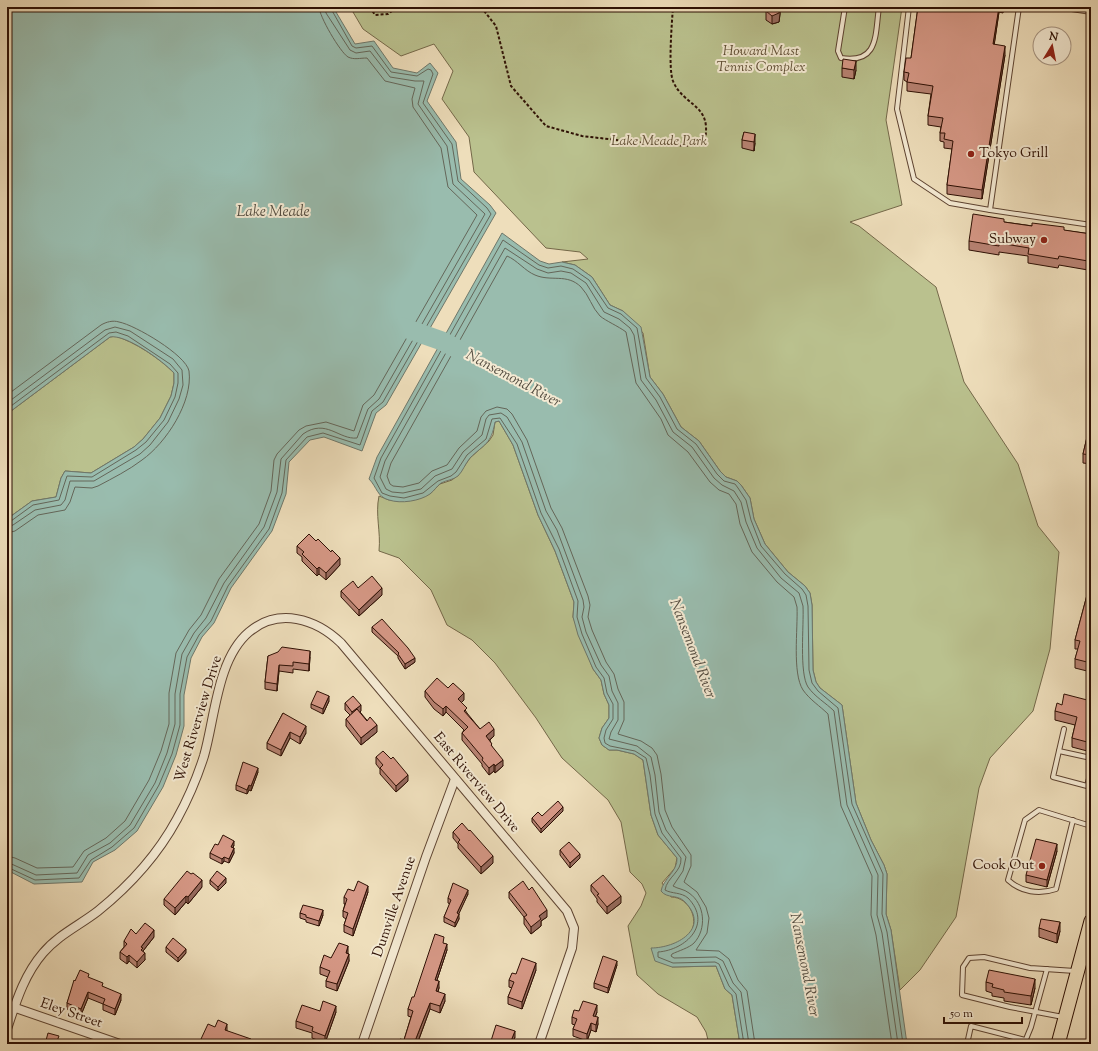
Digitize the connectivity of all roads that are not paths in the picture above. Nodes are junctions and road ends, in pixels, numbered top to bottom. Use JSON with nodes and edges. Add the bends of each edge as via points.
{"nodes":[{"id":1,"x":845,"y":7,"type":"edge"},
{"id":2,"x":879,"y":7,"type":"edge"},
{"id":3,"x":909,"y":7,"type":"edge"},
{"id":4,"x":1019,"y":7,"type":"edge"},
{"id":5,"x":1059,"y":7,"type":"edge"},
{"id":6,"x":1091,"y":12,"type":"edge"},
{"id":7,"x":990,"y":210,"type":"junction"},
{"id":8,"x":1091,"y":225,"type":"edge"},
{"id":9,"x":248,"y":632,"type":"joint"},
{"id":10,"x":1064,"y":728,"type":"dead end"},
{"id":11,"x":1060,"y":750,"type":"junction"},
{"id":12,"x":1091,"y":758,"type":"edge"},
{"id":13,"x":1091,"y":771,"type":"edge"},
{"id":14,"x":456,"y":779,"type":"junction"},
{"id":15,"x":1073,"y":820,"type":"junction"},
{"id":16,"x":1091,"y":826,"type":"edge"},
{"id":17,"x":1091,"y":921,"type":"edge"},
{"id":18,"x":1083,"y":964,"type":"edge"},
{"id":19,"x":1047,"y":969,"type":"junction"},
{"id":20,"x":11,"y":1007,"type":"edge"},
{"id":21,"x":1036,"y":1012,"type":"junction"},
{"id":22,"x":1065,"y":1017,"type":"junction"},
{"id":23,"x":7,"y":1029,"type":"edge"},
{"id":24,"x":1025,"y":1042,"type":"edge"},
{"id":25,"x":120,"y":1044,"type":"edge"},
{"id":26,"x":362,"y":1044,"type":"edge"},
{"id":27,"x":539,"y":1044,"type":"edge"},
{"id":28,"x":967,"y":1044,"type":"edge"},
{"id":29,"x":1058,"y":1044,"type":"edge"}],
"edges":[{"from":1,"to":2,"type":"lane","via":[[838,52],[841,58],[850,59],[862,58],[869,54],[873,47]]},
{"from":3,"to":7,"type":"lane","via":[[897,110],[914,179],[950,203]]},
{"from":4,"to":7,"type":"lane"},
{"from":5,"to":6,"type":"lane"},
{"from":7,"to":8,"type":"lane"},
{"from":9,"to":14,"type":"street","name":"East Riverview Drive","via":[[270,621],[294,618],[320,626],[331,634]]},
{"from":9,"to":20,"type":"street","name":"West Riverview Drive","via":[[229,659],[218,694],[204,757],[176,821],[142,868],[119,893],[49,946]]},
{"from":10,"to":11,"type":"lane"},
{"from":11,"to":12,"type":"lane"},
{"from":11,"to":13,"type":"lane","via":[[1053,777],[1087,786]]},
{"from":14,"to":26,"type":"street","name":"Dumville Avenue","via":[[426,857]]},
{"from":14,"to":27,"type":"street","name":"East Riverview Drive","via":[[568,911],[572,920],[572,948]]},
{"from":15,"to":15,"type":"lane","via":[[1039,810],[1025,820],[1008,880],[1015,886],[1038,893],[1056,889]]},
{"from":15,"to":16,"type":"lane"},
{"from":17,"to":18,"type":"main road"},
{"from":18,"to":19,"type":"lane"},
{"from":18,"to":22,"type":"main road"},
{"from":19,"to":21,"type":"lane"},
{"from":19,"to":21,"type":"lane","via":[[1030,968],[984,957],[970,958],[963,967],[962,995]]},
{"from":20,"to":23,"type":"street","name":"West Riverview Drive"},
{"from":20,"to":25,"type":"street","name":"Eley Street"},
{"from":21,"to":22,"type":"lane"},
{"from":21,"to":24,"type":"lane"},
{"from":22,"to":29,"type":"main road"},
{"from":24,"to":28,"type":"lane","via":[[971,1026]]}]}
